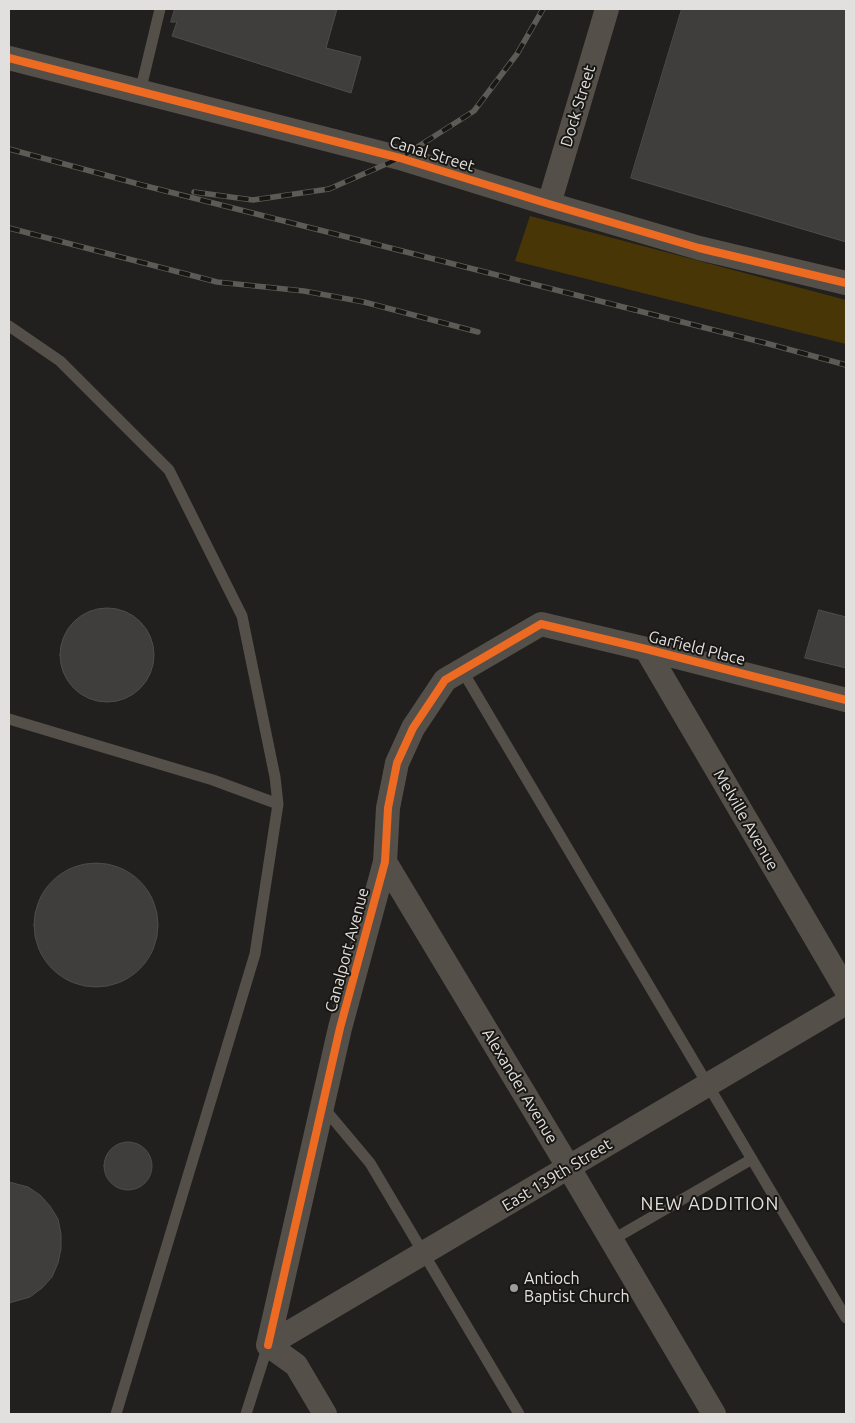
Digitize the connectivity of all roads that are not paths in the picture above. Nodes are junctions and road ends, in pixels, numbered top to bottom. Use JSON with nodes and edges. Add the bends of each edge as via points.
{"nodes":[{"id":1,"x":160,"y":9,"type":"edge"},
{"id":2,"x":607,"y":9,"type":"edge"},
{"id":3,"x":9,"y":58,"type":"edge"},
{"id":4,"x":140,"y":92,"type":"junction"},
{"id":5,"x":549,"y":204,"type":"junction"},
{"id":6,"x":846,"y":283,"type":"edge"},
{"id":7,"x":9,"y":326,"type":"edge"},
{"id":8,"x":541,"y":624,"type":"joint"},
{"id":9,"x":646,"y":649,"type":"junction"},
{"id":10,"x":462,"y":670,"type":"junction"},
{"id":11,"x":846,"y":700,"type":"edge"},
{"id":12,"x":9,"y":719,"type":"edge"},
{"id":13,"x":278,"y":804,"type":"junction"},
{"id":14,"x":385,"y":862,"type":"junction"},
{"id":15,"x":846,"y":990,"type":"edge"},
{"id":16,"x":846,"y":1003,"type":"edge"},
{"id":17,"x":708,"y":1085,"type":"junction"},
{"id":18,"x":322,"y":1106,"type":"junction"},
{"id":19,"x":752,"y":1159,"type":"junction"},
{"id":20,"x":569,"y":1168,"type":"junction"},
{"id":21,"x":612,"y":1240,"type":"junction"},
{"id":22,"x":424,"y":1254,"type":"junction"},
{"id":23,"x":846,"y":1318,"type":"edge"},
{"id":24,"x":268,"y":1345,"type":"junction"},
{"id":25,"x":116,"y":1414,"type":"edge"},
{"id":26,"x":246,"y":1414,"type":"edge"},
{"id":27,"x":325,"y":1414,"type":"edge"},
{"id":28,"x":519,"y":1414,"type":"edge"},
{"id":29,"x":714,"y":1414,"type":"edge"}],
"edges":[{"from":1,"to":4,"type":"lane"},
{"from":2,"to":5,"type":"street","name":"Dock Street"},
{"from":3,"to":4,"type":"street","name":"Canal Street"},
{"from":4,"to":5,"type":"street","name":"Canal Street","via":[[400,158]]},
{"from":5,"to":6,"type":"street","name":"Canal Street","via":[[699,248]]},
{"from":7,"to":13,"type":"lane","via":[[60,362],[169,470],[242,616]]},
{"from":8,"to":9,"type":"street","name":"Garfield Place"},
{"from":8,"to":10,"type":"street","name":"Canalport Avenue"},
{"from":9,"to":11,"type":"street","name":"Garfield Place"},
{"from":9,"to":15,"type":"street","name":"Melville Avenue"},
{"from":10,"to":14,"type":"street","name":"Canalport Avenue","via":[[446,680],[413,728],[397,763],[388,808]]},
{"from":10,"to":17,"type":"lane"},
{"from":12,"to":13,"type":"lane","via":[[214,780]]},
{"from":13,"to":25,"type":"lane","via":[[255,954]]},
{"from":14,"to":18,"type":"street","name":"Canalport Avenue"},
{"from":14,"to":20,"type":"street","name":"Alexander Avenue"},
{"from":16,"to":17,"type":"street","name":"East 139th Street"},
{"from":17,"to":19,"type":"lane"},
{"from":17,"to":20,"type":"street","name":"East 139th Street"},
{"from":18,"to":22,"type":"lane","via":[[370,1163]]},
{"from":18,"to":24,"type":"street","name":"Canalport Avenue"},
{"from":19,"to":21,"type":"lane"},
{"from":19,"to":23,"type":"lane"},
{"from":20,"to":21,"type":"street","name":"Alexander Avenue"},
{"from":20,"to":22,"type":"street","name":"East 139th Street"},
{"from":21,"to":29,"type":"street","name":"Alexander Avenue"},
{"from":22,"to":24,"type":"street","name":"East 139th Street"},
{"from":22,"to":28,"type":"lane"},
{"from":24,"to":26,"type":"lane","name":"Canalport Avenue"},
{"from":24,"to":27,"type":"street","via":[[296,1365]]}]}
